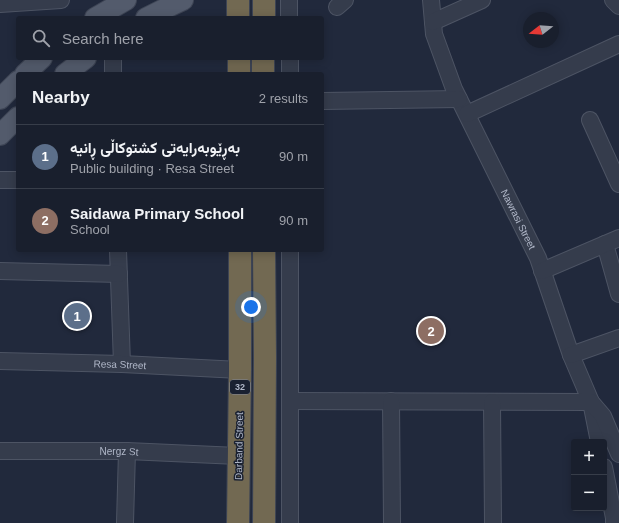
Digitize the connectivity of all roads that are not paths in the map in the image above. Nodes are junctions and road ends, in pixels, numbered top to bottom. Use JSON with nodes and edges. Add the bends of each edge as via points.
{"nodes":[{"id":1,"x":52,"y":0,"type":"edge"},
{"id":2,"x":126,"y":0,"type":"edge"},
{"id":3,"x":183,"y":0,"type":"edge"},
{"id":4,"x":238,"y":0,"type":"edge"},
{"id":5,"x":264,"y":0,"type":"edge"},
{"id":6,"x":289,"y":0,"type":"edge"},
{"id":7,"x":431,"y":0,"type":"edge"},
{"id":8,"x":482,"y":0,"type":"edge"},
{"id":9,"x":613,"y":0,"type":"edge"},
{"id":10,"x":0,"y":4,"type":"edge"},
{"id":11,"x":619,"y":6,"type":"edge"},
{"id":12,"x":98,"y":16,"type":"edge"},
{"id":13,"x":150,"y":16,"type":"edge"},
{"id":14,"x":238,"y":16,"type":"edge"},
{"id":15,"x":264,"y":16,"type":"edge"},
{"id":16,"x":289,"y":16,"type":"edge"},
{"id":17,"x":433,"y":22,"type":"junction"},
{"id":18,"x":619,"y":44,"type":"edge"},
{"id":19,"x":40,"y":60,"type":"edge"},
{"id":20,"x":83,"y":60,"type":"edge"},
{"id":21,"x":113,"y":60,"type":"edge"},
{"id":22,"x":239,"y":60,"type":"edge"},
{"id":23,"x":263,"y":60,"type":"edge"},
{"id":24,"x":290,"y":60,"type":"edge"},
{"id":25,"x":27,"y":72,"type":"edge"},
{"id":26,"x":68,"y":72,"type":"edge"},
{"id":27,"x":113,"y":72,"type":"edge"},
{"id":28,"x":239,"y":72,"type":"edge"},
{"id":29,"x":263,"y":72,"type":"edge"},
{"id":30,"x":290,"y":72,"type":"edge"},
{"id":31,"x":16,"y":83,"type":"edge"},
{"id":32,"x":0,"y":99,"type":"edge"},
{"id":33,"x":459,"y":99,"type":"junction"},
{"id":34,"x":324,"y":101,"type":"edge"},
{"id":35,"x":467,"y":114,"type":"junction"},
{"id":36,"x":16,"y":119,"type":"edge"},
{"id":37,"x":590,"y":120,"type":"dead end"},
{"id":38,"x":0,"y":135,"type":"edge"},
{"id":39,"x":0,"y":180,"type":"edge"},
{"id":40,"x":16,"y":180,"type":"edge"},
{"id":41,"x":619,"y":184,"type":"edge"},
{"id":42,"x":612,"y":241,"type":"edge"},
{"id":43,"x":118,"y":252,"type":"edge"},
{"id":44,"x":240,"y":252,"type":"edge"},
{"id":45,"x":264,"y":252,"type":"edge"},
{"id":46,"x":290,"y":252,"type":"edge"},
{"id":47,"x":0,"y":271,"type":"edge"},
{"id":48,"x":542,"y":271,"type":"junction"},
{"id":49,"x":119,"y":274,"type":"junction"},
{"id":50,"x":619,"y":294,"type":"edge"},
{"id":51,"x":619,"y":338,"type":"edge"},
{"id":52,"x":571,"y":355,"type":"junction"},
{"id":53,"x":0,"y":361,"type":"edge"},
{"id":54,"x":122,"y":364,"type":"junction"},
{"id":55,"x":240,"y":370,"type":"junction"},
{"id":56,"x":290,"y":401,"type":"junction"},
{"id":57,"x":391,"y":401,"type":"junction"},
{"id":58,"x":492,"y":402,"type":"junction"},
{"id":59,"x":591,"y":402,"type":"junction"},
{"id":60,"x":598,"y":439,"type":"edge"},
{"id":61,"x":0,"y":451,"type":"edge"},
{"id":62,"x":127,"y":451,"type":"junction"},
{"id":63,"x":619,"y":454,"type":"edge"},
{"id":64,"x":238,"y":456,"type":"junction"},
{"id":65,"x":605,"y":475,"type":"edge"},
{"id":66,"x":125,"y":523,"type":"edge"},
{"id":67,"x":238,"y":523,"type":"edge"},
{"id":68,"x":264,"y":523,"type":"edge"},
{"id":69,"x":290,"y":523,"type":"edge"},
{"id":70,"x":392,"y":523,"type":"edge"},
{"id":71,"x":493,"y":523,"type":"edge"},
{"id":72,"x":614,"y":523,"type":"edge"}],
"edges":[{"from":1,"to":10,"type":"street"},
{"from":2,"to":12,"type":"main road"},
{"from":3,"to":13,"type":"main road"},
{"from":4,"to":14,"type":"highway"},
{"from":5,"to":15,"type":"highway"},
{"from":6,"to":16,"type":"street"},
{"from":7,"to":17,"type":"street","name":"Nawrasi Street"},
{"from":8,"to":17,"type":"street"},
{"from":9,"to":11,"type":"street"},
{"from":17,"to":33,"type":"street","name":"Nawrasi Street","via":[[434,34]]},
{"from":18,"to":35,"type":"street"},
{"from":19,"to":25,"type":"main road"},
{"from":20,"to":26,"type":"main road"},
{"from":21,"to":27,"type":"street"},
{"from":22,"to":28,"type":"highway"},
{"from":23,"to":29,"type":"highway"},
{"from":24,"to":30,"type":"street"},
{"from":31,"to":32,"type":"main road"},
{"from":33,"to":34,"type":"street"},
{"from":33,"to":35,"type":"street","name":"Nawrasi Street"},
{"from":35,"to":48,"type":"street","name":"Nawrasi Street"},
{"from":36,"to":38,"type":"main road"},
{"from":37,"to":41,"type":"street"},
{"from":39,"to":40,"type":"street"},
{"from":42,"to":48,"type":"street"},
{"from":42,"to":50,"type":"street"},
{"from":43,"to":49,"type":"street"},
{"from":44,"to":55,"type":"highway","name":"Darband Street","number":"32"},
{"from":45,"to":68,"type":"highway","number":"32"},
{"from":46,"to":56,"type":"street"},
{"from":47,"to":49,"type":"street"},
{"from":48,"to":52,"type":"street","name":"Nawrasi Street"},
{"from":49,"to":54,"type":"street"},
{"from":51,"to":52,"type":"street"},
{"from":52,"to":59,"type":"street","name":"Nawrasi Street"},
{"from":53,"to":54,"type":"street","name":"Resa Street"},
{"from":54,"to":55,"type":"street","name":"Resa Street"},
{"from":55,"to":64,"type":"highway","name":"Darband Street","number":"32"},
{"from":56,"to":57,"type":"street"},
{"from":56,"to":69,"type":"street"},
{"from":57,"to":58,"type":"street"},
{"from":57,"to":70,"type":"street"},
{"from":58,"to":59,"type":"street"},
{"from":58,"to":71,"type":"street"},
{"from":59,"to":60,"type":"street","name":"Nawrasi Street"},
{"from":59,"to":63,"type":"street","via":[[603,416]]},
{"from":61,"to":62,"type":"street","name":"Nergz St"},
{"from":62,"to":64,"type":"street","name":"Nergz St"},
{"from":62,"to":66,"type":"street"},
{"from":64,"to":67,"type":"highway","name":"Darband Street","number":"32"},
{"from":65,"to":72,"type":"street"}]}
